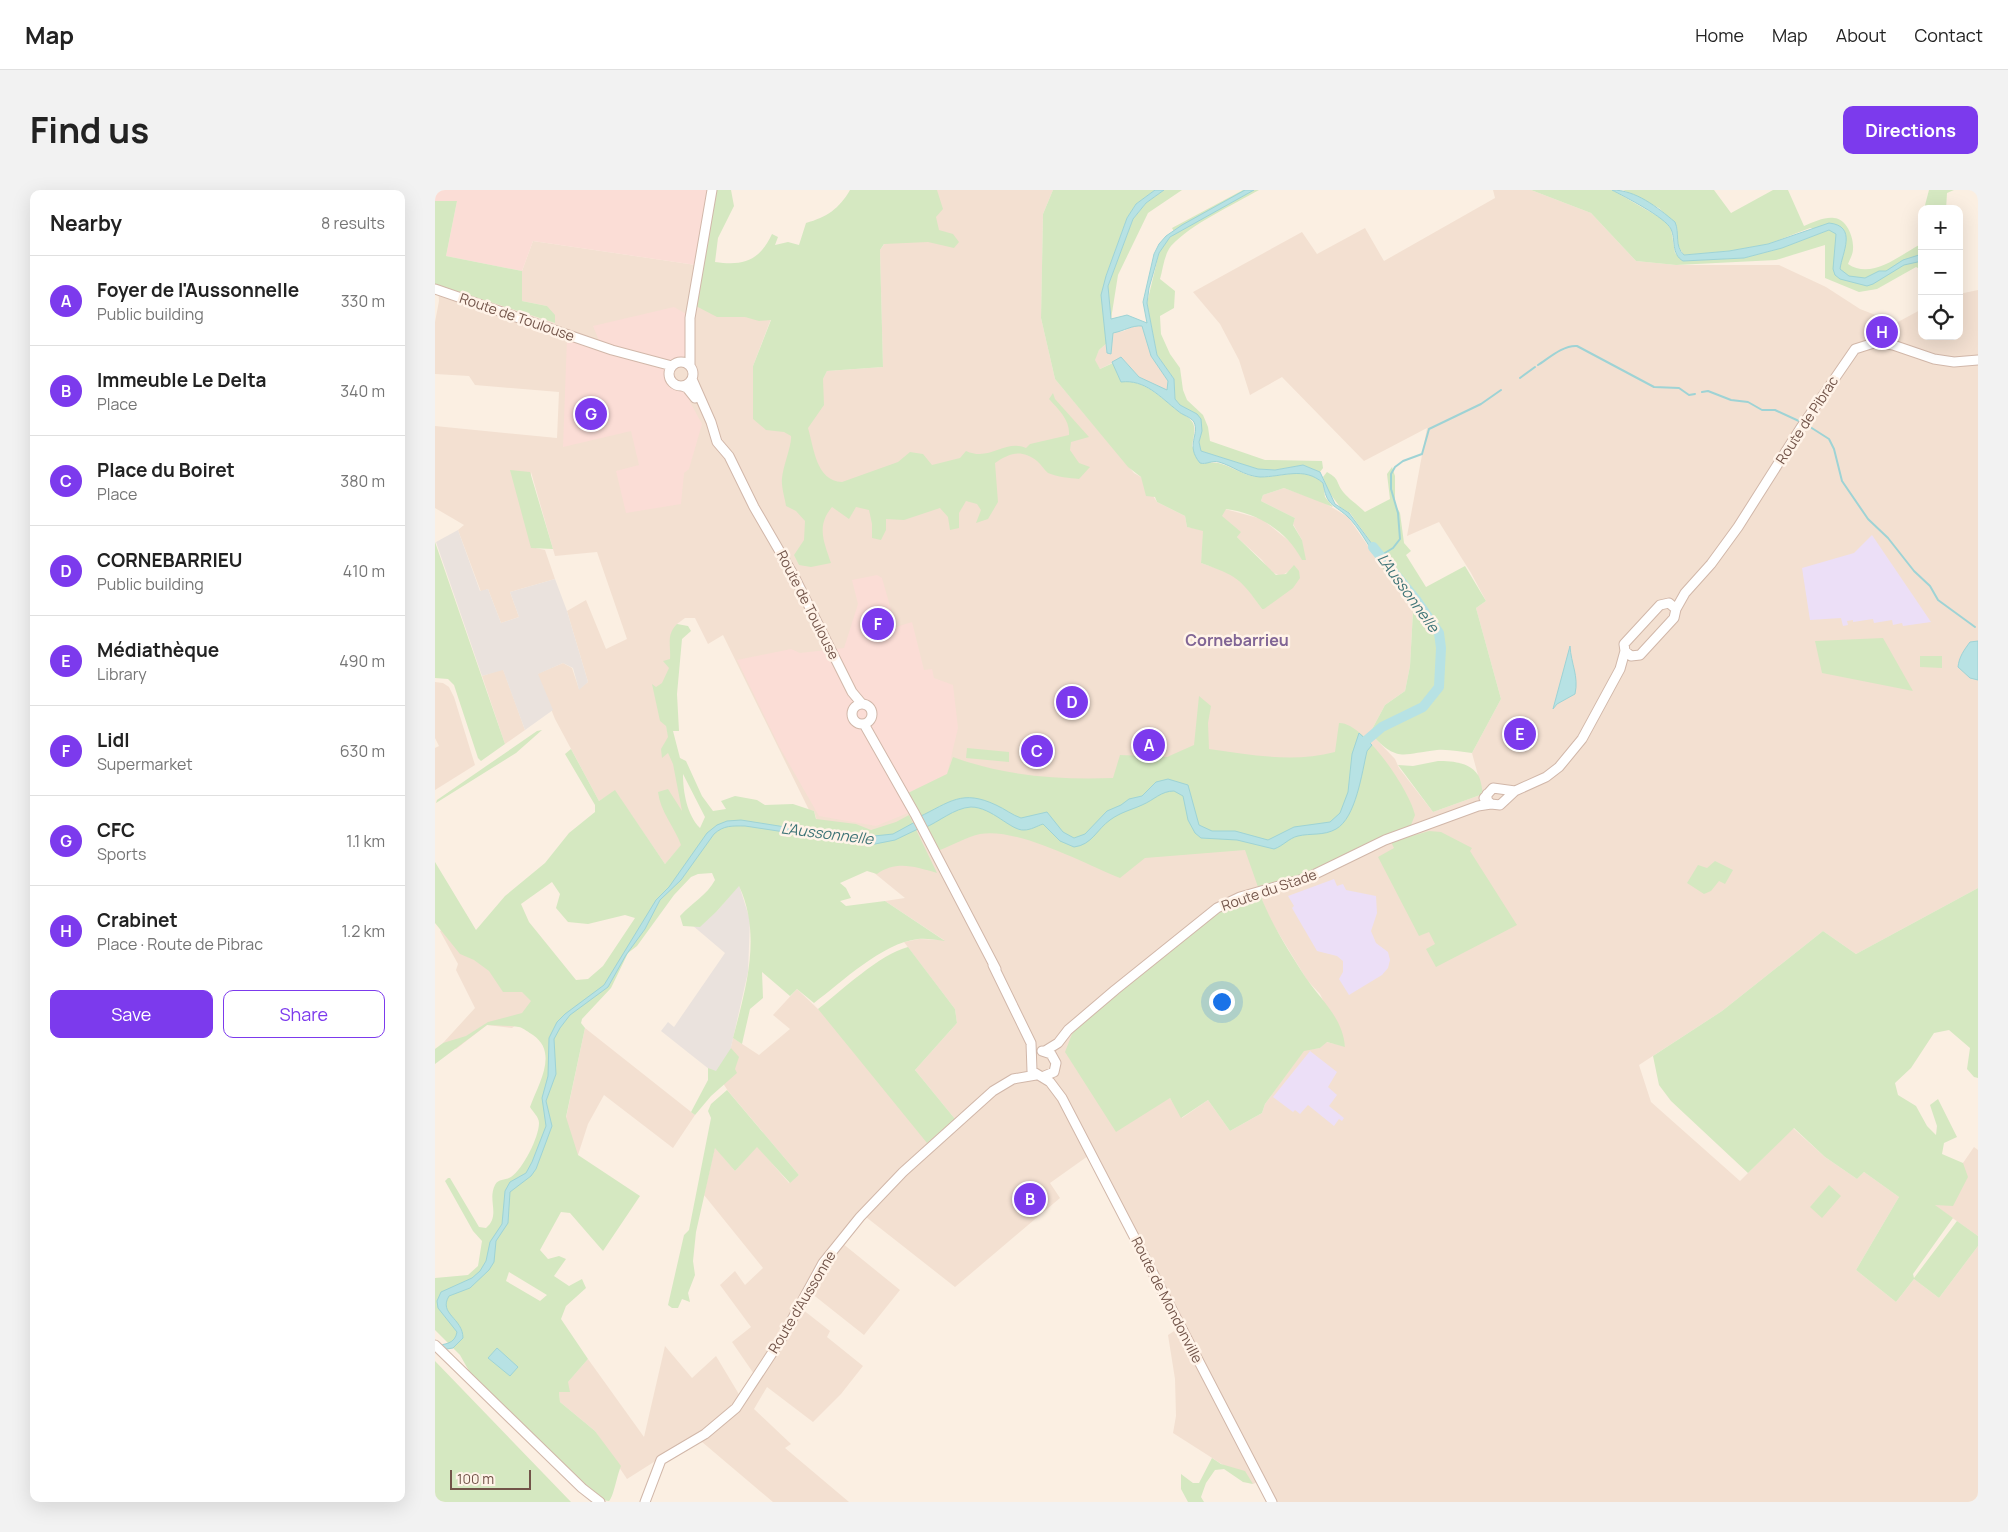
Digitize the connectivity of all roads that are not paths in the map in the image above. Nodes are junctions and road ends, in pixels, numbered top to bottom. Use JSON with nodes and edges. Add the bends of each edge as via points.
{"nodes":[{"id":1,"x":712,"y":190,"type":"edge"},
{"id":2,"x":435,"y":289,"type":"edge"},
{"id":3,"x":690,"y":353,"type":"junction"},
{"id":4,"x":1978,"y":360,"type":"edge"},
{"id":5,"x":690,"y":366,"type":"junction"},
{"id":6,"x":674,"y":368,"type":"junction"},
{"id":7,"x":692,"y":380,"type":"junction"},
{"id":8,"x":682,"y":386,"type":"junction"},
{"id":9,"x":731,"y":462,"type":"junction"},
{"id":10,"x":1672,"y":606,"type":"junction"},
{"id":11,"x":1625,"y":651,"type":"junction"},
{"id":12,"x":1634,"y":656,"type":"junction"},
{"id":13,"x":1620,"y":669,"type":"junction"},
{"id":14,"x":858,"y":705,"type":"junction"},
{"id":15,"x":867,"y":722,"type":"junction"},
{"id":16,"x":1502,"y":790,"type":"junction"},
{"id":17,"x":1515,"y":791,"type":"junction"},
{"id":18,"x":1487,"y":794,"type":"junction"},
{"id":19,"x":1505,"y":799,"type":"junction"},
{"id":20,"x":1491,"y":804,"type":"junction"},
{"id":21,"x":1478,"y":806,"type":"junction"},
{"id":22,"x":993,"y":965,"type":"junction"},
{"id":23,"x":1058,"y":1043,"type":"junction"},
{"id":24,"x":1043,"y":1051,"type":"junction"},
{"id":25,"x":1055,"y":1059,"type":"junction"},
{"id":26,"x":1031,"y":1060,"type":"junction"},
{"id":27,"x":1055,"y":1070,"type":"junction"},
{"id":28,"x":1039,"y":1076,"type":"junction"},
{"id":29,"x":1013,"y":1079,"type":"junction"},
{"id":30,"x":1062,"y":1098,"type":"junction"},
{"id":31,"x":435,"y":1345,"type":"edge"},
{"id":32,"x":581,"y":1488,"type":"junction"},
{"id":33,"x":650,"y":1491,"type":"junction"},
{"id":34,"x":591,"y":1502,"type":"edge"},
{"id":35,"x":600,"y":1502,"type":"edge"},
{"id":36,"x":638,"y":1502,"type":"edge"},
{"id":37,"x":645,"y":1502,"type":"edge"},
{"id":38,"x":1272,"y":1502,"type":"edge"}],
"edges":[{"from":1,"to":3,"type":"main road","via":[[690,318]]},
{"from":2,"to":6,"type":"main road","name":"Route de Toulouse"},
{"from":3,"to":5,"type":"main road"},
{"from":3,"to":6,"type":"main road"},
{"from":4,"to":10,"type":"main road","name":"Route de Pibrac","via":[[1954,362],[1925,357],[1877,342],[1855,349],[1739,527],[1711,564]]},
{"from":5,"to":6,"type":"main road"},
{"from":5,"to":7,"type":"main road"},
{"from":6,"to":8,"type":"main road","via":[[672,382]]},
{"from":7,"to":8,"type":"main road"},
{"from":7,"to":9,"type":"main road","name":"Route de Toulouse","via":[[717,442]]},
{"from":8,"to":9,"type":"main road","name":"Route de Toulouse","via":[[695,397],[707,420],[713,443]]},
{"from":9,"to":14,"type":"main road","name":"Route de Toulouse","via":[[790,569]]},
{"from":10,"to":11,"type":"main road","name":"Route de Pibrac","via":[[1660,605],[1624,644]]},
{"from":10,"to":12,"type":"main road","via":[[1676,614],[1670,623],[1640,655]]},
{"from":11,"to":12,"type":"main road"},
{"from":11,"to":13,"type":"main road"},
{"from":12,"to":13,"type":"main road"},
{"from":13,"to":17,"type":"main road","via":[[1571,754],[1546,777]]},
{"from":14,"to":15,"type":"main road","via":[[867,705],[871,710]]},
{"from":14,"to":15,"type":"main road","via":[[853,718],[856,722]]},
{"from":15,"to":22,"type":"main road"},
{"from":16,"to":17,"type":"main road"},
{"from":16,"to":18,"type":"main road","via":[[1493,788]]},
{"from":16,"to":19,"type":"main road"},
{"from":17,"to":19,"type":"main road"},
{"from":18,"to":20,"type":"main road"},
{"from":18,"to":21,"type":"main road"},
{"from":19,"to":20,"type":"main road","via":[[1501,805]]},
{"from":20,"to":21,"type":"main road"},
{"from":21,"to":23,"type":"main road","name":"Route du Stade","via":[[1385,840],[1307,878],[1217,908],[1115,990],[1068,1030]]},
{"from":22,"to":24,"type":"main road","via":[[1034,1042]]},
{"from":22,"to":26,"type":"main road","via":[[1031,1044]]},
{"from":23,"to":24,"type":"main road","name":"Route du Stade"},
{"from":23,"to":25,"type":"main road"},
{"from":24,"to":25,"type":"main road"},
{"from":24,"to":26,"type":"main road"},
{"from":25,"to":27,"type":"main road"},
{"from":26,"to":28,"type":"main road","via":[[1032,1071]]},
{"from":26,"to":29,"type":"main road","name":"Route d'Aussonne"},
{"from":27,"to":28,"type":"main road","via":[[1051,1075]]},
{"from":27,"to":30,"type":"main road","name":"Route de Mondonville"},
{"from":28,"to":29,"type":"main road","name":"Route d'Aussonne"},
{"from":28,"to":30,"type":"main road","name":"Route de Mondonville","via":[[1050,1082]]},
{"from":29,"to":33,"type":"main road","name":"Route d'Aussonne","via":[[993,1091],[938,1139],[860,1217],[823,1263],[781,1338],[736,1408],[711,1430],[661,1460]]},
{"from":30,"to":38,"type":"main road","name":"Route de Mondonville"},
{"from":31,"to":32,"type":"main road"},
{"from":32,"to":34,"type":"main road"},
{"from":32,"to":35,"type":"main road"},
{"from":33,"to":36,"type":"main road","name":"Route d'Aussonne"},
{"from":33,"to":37,"type":"main road","name":"Route d'Aussonne"}]}
